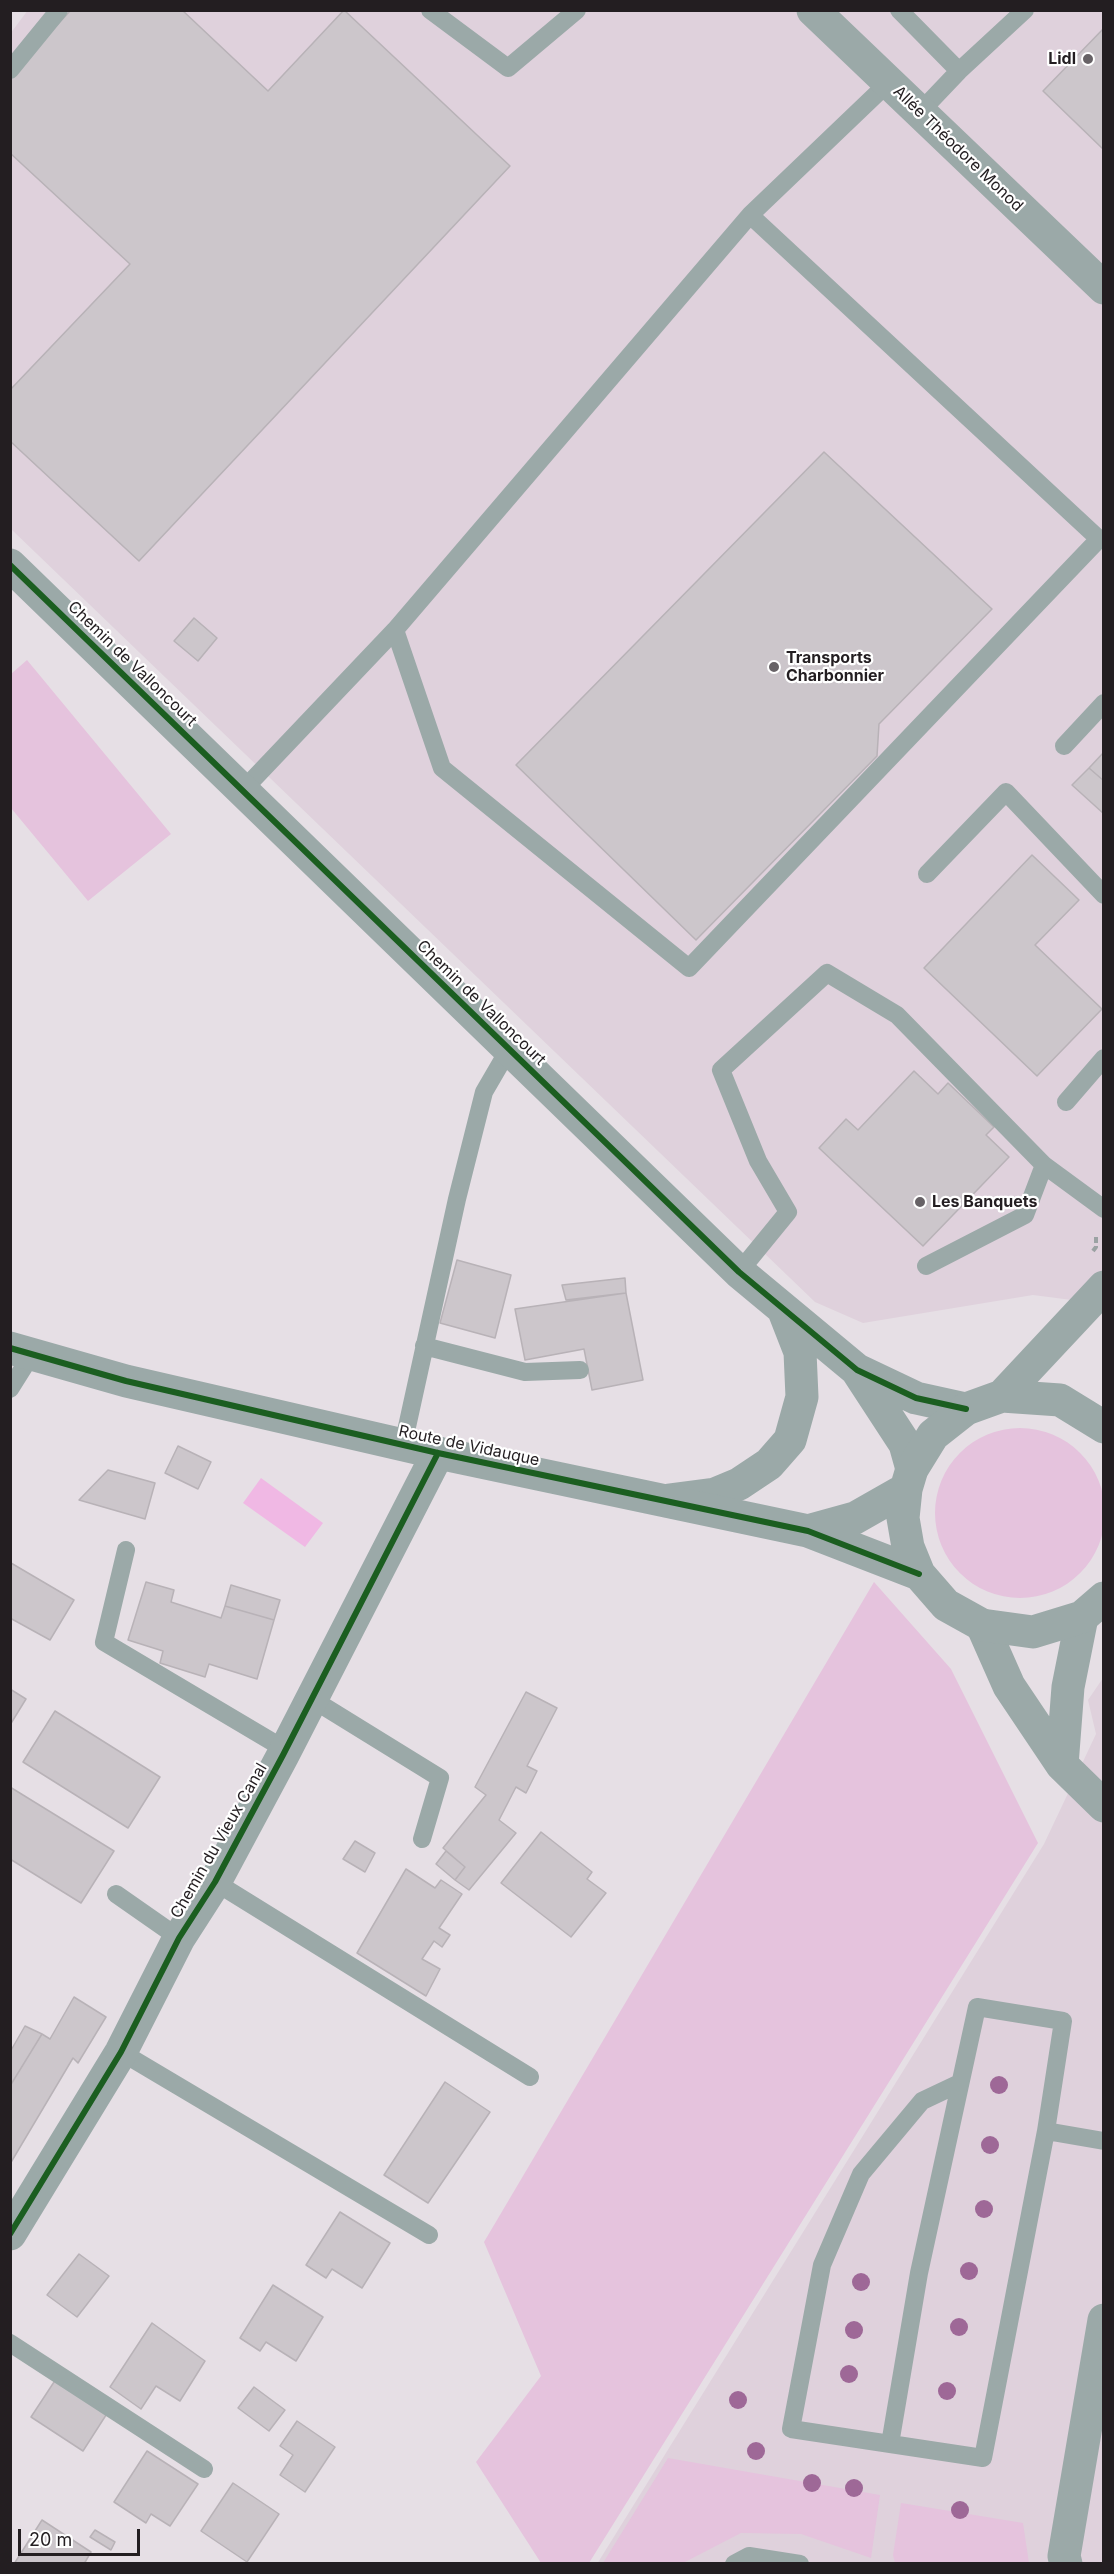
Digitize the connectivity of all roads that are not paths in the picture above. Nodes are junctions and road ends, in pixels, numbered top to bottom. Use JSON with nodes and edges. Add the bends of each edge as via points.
{"nodes":[{"id":1,"x":59,"y":10,"type":"edge"},
{"id":2,"x":430,"y":10,"type":"edge"},
{"id":3,"x":577,"y":10,"type":"edge"},
{"id":4,"x":813,"y":10,"type":"edge"},
{"id":5,"x":899,"y":10,"type":"edge"},
{"id":6,"x":1024,"y":11,"type":"edge"},
{"id":7,"x":10,"y":70,"type":"edge"},
{"id":8,"x":960,"y":71,"type":"junction"},
{"id":9,"x":888,"y":83,"type":"junction"},
{"id":10,"x":920,"y":112,"type":"junction"},
{"id":11,"x":750,"y":215,"type":"junction"},
{"id":12,"x":1104,"y":288,"type":"edge"},
{"id":13,"x":10,"y":565,"type":"edge"},
{"id":14,"x":395,"y":630,"type":"junction"},
{"id":15,"x":1104,"y":703,"type":"edge"},
{"id":16,"x":1064,"y":746,"type":"dead end"},
{"id":17,"x":243,"y":790,"type":"junction"},
{"id":18,"x":927,"y":874,"type":"dead end"},
{"id":19,"x":1104,"y":895,"type":"edge"},
{"id":20,"x":509,"y":1049,"type":"junction"},
{"id":21,"x":1104,"y":1058,"type":"edge"},
{"id":22,"x":1066,"y":1102,"type":"dead end"},
{"id":23,"x":1044,"y":1165,"type":"junction"},
{"id":24,"x":1104,"y":1209,"type":"edge"},
{"id":25,"x":926,"y":1266,"type":"dead end"},
{"id":26,"x":739,"y":1272,"type":"junction"},
{"id":27,"x":1104,"y":1287,"type":"edge"},
{"id":28,"x":783,"y":1309,"type":"junction"},
{"id":29,"x":424,"y":1347,"type":"junction"},
{"id":30,"x":21,"y":1351,"type":"edge"},
{"id":31,"x":580,"y":1370,"type":"dead end"},
{"id":32,"x":857,"y":1370,"type":"junction"},
{"id":33,"x":10,"y":1389,"type":"edge"},
{"id":34,"x":1002,"y":1396,"type":"junction"},
{"id":35,"x":966,"y":1409,"type":"junction"},
{"id":36,"x":1104,"y":1427,"type":"edge"},
{"id":37,"x":404,"y":1445,"type":"junction"},
{"id":38,"x":438,"y":1453,"type":"junction"},
{"id":39,"x":909,"y":1479,"type":"junction"},
{"id":40,"x":663,"y":1501,"type":"junction"},
{"id":41,"x":808,"y":1531,"type":"junction"},
{"id":42,"x":126,"y":1550,"type":"dead end"},
{"id":43,"x":919,"y":1574,"type":"junction"},
{"id":44,"x":1095,"y":1610,"type":"edge"},
{"id":45,"x":982,"y":1625,"type":"junction"},
{"id":46,"x":312,"y":1699,"type":"junction"},
{"id":47,"x":286,"y":1750,"type":"junction"},
{"id":48,"x":1062,"y":1765,"type":"junction"},
{"id":49,"x":1104,"y":1806,"type":"edge"},
{"id":50,"x":423,"y":1839,"type":"dead end"},
{"id":51,"x":215,"y":1882,"type":"junction"},
{"id":52,"x":116,"y":1894,"type":"dead end"},
{"id":53,"x":179,"y":1938,"type":"junction"},
{"id":54,"x":121,"y":2052,"type":"junction"},
{"id":55,"x":530,"y":2077,"type":"dead end"},
{"id":56,"x":960,"y":2083,"type":"junction"},
{"id":57,"x":1046,"y":2131,"type":"junction"},
{"id":58,"x":1104,"y":2141,"type":"edge"},
{"id":59,"x":10,"y":2234,"type":"edge"},
{"id":60,"x":429,"y":2235,"type":"dead end"},
{"id":61,"x":1104,"y":2320,"type":"edge"},
{"id":62,"x":10,"y":2343,"type":"edge"},
{"id":63,"x":890,"y":2444,"type":"junction"},
{"id":64,"x":204,"y":2469,"type":"dead end"},
{"id":65,"x":734,"y":2564,"type":"edge"},
{"id":66,"x":800,"y":2564,"type":"edge"},
{"id":67,"x":1066,"y":2564,"type":"edge"}],
"edges":[{"from":1,"to":7,"type":"lane"},
{"from":2,"to":3,"type":"lane","via":[[508,68]]},
{"from":4,"to":9,"type":"street","name":"Allée Théodore Monod"},
{"from":5,"to":8,"type":"lane"},
{"from":6,"to":8,"type":"lane"},
{"from":8,"to":10,"type":"lane"},
{"from":9,"to":10,"type":"street","name":"Allée Théodore Monod"},
{"from":9,"to":11,"type":"lane"},
{"from":10,"to":12,"type":"street","name":"Allée Théodore Monod"},
{"from":11,"to":14,"type":"lane"},
{"from":11,"to":14,"type":"lane","via":[[1099,538],[689,968],[442,768]]},
{"from":13,"to":17,"type":"street","name":"Chemin de Valloncourt"},
{"from":14,"to":17,"type":"lane"},
{"from":15,"to":16,"type":"lane"},
{"from":17,"to":20,"type":"street","name":"Chemin de Valloncourt"},
{"from":18,"to":19,"type":"lane","via":[[1006,792]]},
{"from":20,"to":26,"type":"street","name":"Chemin de Valloncourt"},
{"from":20,"to":29,"type":"lane","via":[[484,1092]]},
{"from":21,"to":22,"type":"lane"},
{"from":23,"to":24,"type":"lane"},
{"from":23,"to":25,"type":"lane","via":[[1025,1215]]},
{"from":23,"to":26,"type":"lane","via":[[897,1016],[826,973],[721,1070],[758,1161],[788,1212]]},
{"from":26,"to":28,"type":"street","name":"Chemin de Valloncourt"},
{"from":27,"to":34,"type":"street"},
{"from":28,"to":32,"type":"street","name":"Chemin de Valloncourt"},
{"from":28,"to":40,"type":"street","name":"Chemin de Valloncourt","via":[[800,1352],[802,1386],[790,1440],[769,1464],[738,1484],[716,1494]]},
{"from":29,"to":31,"type":"lane","via":[[525,1372]]},
{"from":29,"to":37,"type":"lane"},
{"from":30,"to":33,"type":"lane"},
{"from":30,"to":37,"type":"street","name":"Route de Vidauque","via":[[126,1381]]},
{"from":32,"to":35,"type":"street","name":"Chemin de Valloncourt","via":[[916,1398]]},
{"from":32,"to":39,"type":"street","name":"Chemin de Valloncourt","via":[[905,1444]]},
{"from":34,"to":35,"type":"street"},
{"from":34,"to":36,"type":"street","via":[[1060,1400]]},
{"from":35,"to":39,"type":"street","via":[[933,1434]]},
{"from":37,"to":38,"type":"street","name":"Route de Vidauque"},
{"from":38,"to":40,"type":"street","name":"Route de Vidauque"},
{"from":38,"to":46,"type":"street","name":"Chemin du Vieux Canal"},
{"from":39,"to":41,"type":"street","name":"Route de Vidauque","via":[[855,1518]]},
{"from":39,"to":43,"type":"street","via":[[903,1518],[908,1547]]},
{"from":40,"to":41,"type":"street","name":"Route de Vidauque"},
{"from":41,"to":43,"type":"street","name":"Route de Vidauque"},
{"from":42,"to":47,"type":"lane","via":[[104,1642]]},
{"from":43,"to":45,"type":"street","via":[[946,1605]]},
{"from":44,"to":45,"type":"street","via":[[1033,1632]]},
{"from":44,"to":48,"type":"street","via":[[1068,1687]]},
{"from":45,"to":48,"type":"street","via":[[1009,1686]]},
{"from":46,"to":47,"type":"street","name":"Chemin du Vieux Canal"},
{"from":46,"to":50,"type":"lane","via":[[440,1778]]},
{"from":47,"to":51,"type":"street","name":"Chemin du Vieux Canal"},
{"from":48,"to":49,"type":"street"},
{"from":51,"to":53,"type":"street","name":"Chemin du Vieux Canal"},
{"from":51,"to":55,"type":"lane"},
{"from":52,"to":53,"type":"lane"},
{"from":53,"to":54,"type":"street","name":"Chemin du Vieux Canal"},
{"from":54,"to":59,"type":"street","name":"Chemin du Vieux Canal"},
{"from":54,"to":60,"type":"lane"},
{"from":56,"to":57,"type":"lane","via":[[977,2007],[1063,2021]]},
{"from":56,"to":63,"type":"lane","via":[[919,2273]]},
{"from":56,"to":63,"type":"lane","via":[[922,2101],[861,2174],[822,2265],[791,2429]]},
{"from":57,"to":58,"type":"lane"},
{"from":57,"to":63,"type":"lane","via":[[983,2458]]},
{"from":61,"to":67,"type":"street","via":[[1064,2556]]},
{"from":62,"to":64,"type":"lane"},
{"from":65,"to":66,"type":"lane","via":[[749,2556]]}]}
